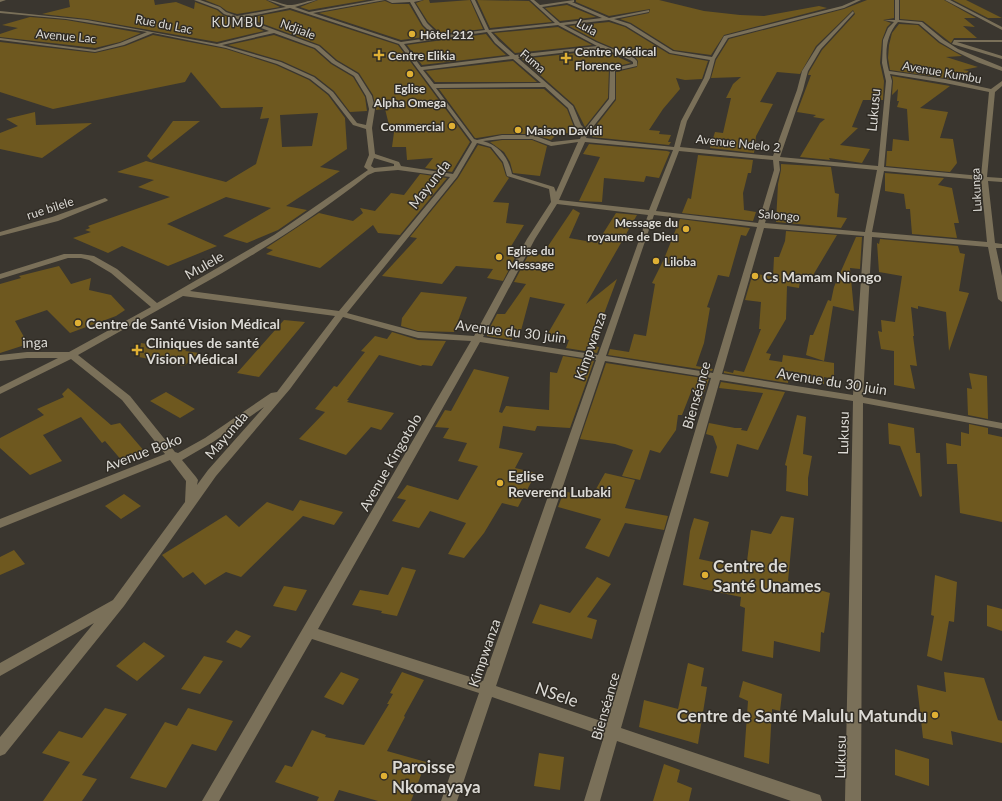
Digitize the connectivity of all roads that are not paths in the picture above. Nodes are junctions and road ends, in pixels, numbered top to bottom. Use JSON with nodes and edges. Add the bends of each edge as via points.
{"nodes":[{"id":1,"x":4,"y":0,"type":"edge"},
{"id":2,"x":196,"y":0,"type":"edge"},
{"id":3,"x":269,"y":0,"type":"edge"},
{"id":4,"x":315,"y":0,"type":"edge"},
{"id":5,"x":384,"y":0,"type":"edge"},
{"id":6,"x":388,"y":0,"type":"edge"},
{"id":7,"x":411,"y":0,"type":"edge"},
{"id":8,"x":421,"y":0,"type":"edge"},
{"id":9,"x":473,"y":0,"type":"edge"},
{"id":10,"x":532,"y":0,"type":"edge"},
{"id":11,"x":577,"y":0,"type":"edge"},
{"id":12,"x":859,"y":0,"type":"edge"},
{"id":13,"x":897,"y":0,"type":"edge"},
{"id":14,"x":947,"y":0,"type":"edge"},
{"id":15,"x":0,"y":1,"type":"edge"},
{"id":16,"x":568,"y":2,"type":"junction"},
{"id":17,"x":289,"y":6,"type":"junction"},
{"id":18,"x":539,"y":6,"type":"junction"},
{"id":19,"x":648,"y":11,"type":"dead end"},
{"id":20,"x":0,"y":12,"type":"edge"},
{"id":21,"x":853,"y":12,"type":"dead end"},
{"id":22,"x":309,"y":13,"type":"junction"},
{"id":23,"x":237,"y":17,"type":"junction"},
{"id":24,"x":609,"y":19,"type":"junction"},
{"id":25,"x":891,"y":20,"type":"junction"},
{"id":26,"x":559,"y":24,"type":"junction"},
{"id":27,"x":1002,"y":29,"type":"edge"},
{"id":28,"x":275,"y":31,"type":"junction"},
{"id":29,"x":488,"y":31,"type":"junction"},
{"id":30,"x":152,"y":32,"type":"junction"},
{"id":31,"x":438,"y":37,"type":"junction"},
{"id":32,"x":0,"y":39,"type":"edge"},
{"id":33,"x":944,"y":40,"type":"junction"},
{"id":34,"x":1002,"y":41,"type":"edge"},
{"id":35,"x":401,"y":42,"type":"junction"},
{"id":36,"x":216,"y":45,"type":"junction"},
{"id":37,"x":604,"y":47,"type":"junction"},
{"id":38,"x":514,"y":57,"type":"junction"},
{"id":39,"x":1002,"y":58,"type":"edge"},
{"id":40,"x":713,"y":59,"type":"junction"},
{"id":41,"x":420,"y":69,"type":"junction"},
{"id":42,"x":1002,"y":69,"type":"edge"},
{"id":43,"x":888,"y":72,"type":"junction"},
{"id":44,"x":1002,"y":83,"type":"edge"},
{"id":45,"x":547,"y":85,"type":"junction"},
{"id":46,"x":432,"y":86,"type":"junction"},
{"id":47,"x":992,"y":91,"type":"junction"},
{"id":48,"x":370,"y":128,"type":"junction"},
{"id":49,"x":585,"y":136,"type":"junction"},
{"id":50,"x":474,"y":141,"type":"junction"},
{"id":51,"x":677,"y":149,"type":"junction"},
{"id":52,"x":372,"y":155,"type":"junction"},
{"id":53,"x":776,"y":158,"type":"junction"},
{"id":54,"x":398,"y":168,"type":"junction"},
{"id":55,"x":881,"y":168,"type":"junction"},
{"id":56,"x":372,"y":170,"type":"junction"},
{"id":57,"x":455,"y":176,"type":"junction"},
{"id":58,"x":984,"y":178,"type":"junction"},
{"id":59,"x":1002,"y":180,"type":"edge"},
{"id":60,"x":105,"y":200,"type":"dead end"},
{"id":61,"x":555,"y":202,"type":"junction"},
{"id":62,"x":652,"y":212,"type":"junction"},
{"id":63,"x":760,"y":225,"type":"junction"},
{"id":64,"x":0,"y":234,"type":"edge"},
{"id":65,"x":868,"y":234,"type":"junction"},
{"id":66,"x":991,"y":244,"type":"junction"},
{"id":67,"x":1002,"y":246,"type":"edge"},
{"id":68,"x":0,"y":278,"type":"edge"},
{"id":69,"x":182,"y":293,"type":"junction"},
{"id":70,"x":1002,"y":299,"type":"edge"},
{"id":71,"x":157,"y":308,"type":"junction"},
{"id":72,"x":342,"y":314,"type":"junction"},
{"id":73,"x":478,"y":339,"type":"junction"},
{"id":74,"x":72,"y":355,"type":"junction"},
{"id":75,"x":0,"y":358,"type":"edge"},
{"id":76,"x":601,"y":358,"type":"junction"},
{"id":77,"x":716,"y":377,"type":"junction"},
{"id":78,"x":287,"y":387,"type":"junction"},
{"id":79,"x":0,"y":392,"type":"edge"},
{"id":80,"x":858,"y":399,"type":"junction"},
{"id":81,"x":1002,"y":426,"type":"edge"},
{"id":82,"x":173,"y":455,"type":"junction"},
{"id":83,"x":190,"y":501,"type":"junction"},
{"id":84,"x":0,"y":524,"type":"edge"},
{"id":85,"x":119,"y":602,"type":"junction"},
{"id":86,"x":310,"y":632,"type":"junction"},
{"id":87,"x":0,"y":670,"type":"edge"},
{"id":88,"x":487,"y":689,"type":"junction"},
{"id":89,"x":612,"y":733,"type":"junction"},
{"id":90,"x":0,"y":749,"type":"edge"},
{"id":91,"x":210,"y":801,"type":"edge"},
{"id":92,"x":449,"y":801,"type":"edge"},
{"id":93,"x":592,"y":801,"type":"edge"},
{"id":94,"x":814,"y":801,"type":"edge"},
{"id":95,"x":854,"y":801,"type":"edge"}],
"edges":[{"from":1,"to":15,"type":"street"},
{"from":2,"to":23,"type":"street","name":"Ndjiale"},
{"from":3,"to":17,"type":"street"},
{"from":4,"to":17,"type":"street"},
{"from":5,"to":22,"type":"street"},
{"from":6,"to":7,"type":"street"},
{"from":7,"to":8,"type":"street"},
{"from":7,"to":31,"type":"street","via":[[425,24]]},
{"from":9,"to":29,"type":"street","name":"Fuma"},
{"from":10,"to":18,"type":"street","name":"Lula"},
{"from":11,"to":16,"type":"street"},
{"from":12,"to":40,"type":"street","name":"Kimpwanza","via":[[843,7],[726,37]]},
{"from":13,"to":25,"type":"street","name":"Lukusu","via":[[898,4]]},
{"from":14,"to":27,"type":"street"},
{"from":16,"to":18,"type":"street"},
{"from":16,"to":24,"type":"street"},
{"from":17,"to":22,"type":"street"},
{"from":17,"to":23,"type":"street","via":[[276,11]]},
{"from":18,"to":26,"type":"street","name":"Lula"},
{"from":19,"to":24,"type":"street"},
{"from":20,"to":30,"type":"street","name":"Rue du Lac","via":[[53,16]]},
{"from":21,"to":53,"type":"street","name":"Bienséance","via":[[819,48],[805,71]]},
{"from":22,"to":35,"type":"street"},
{"from":23,"to":28,"type":"street","name":"Ndjiale"},
{"from":24,"to":26,"type":"street"},
{"from":24,"to":40,"type":"street","via":[[635,29],[672,52]]},
{"from":25,"to":33,"type":"street","via":[[920,23]]},
{"from":25,"to":43,"type":"street","name":"Lukusu","via":[[885,40],[884,63]]},
{"from":26,"to":29,"type":"street"},
{"from":26,"to":37,"type":"street","name":"Lula"},
{"from":28,"to":36,"type":"street"},
{"from":28,"to":48,"type":"street","name":"Ndjiale","via":[[317,47],[334,62],[356,75],[365,86],[371,102]]},
{"from":29,"to":31,"type":"street"},
{"from":29,"to":38,"type":"street","name":"Fuma"},
{"from":30,"to":32,"type":"street","name":"Avenue Lac","via":[[95,51]]},
{"from":30,"to":36,"type":"street","name":"Rue du Lac"},
{"from":31,"to":35,"type":"street"},
{"from":33,"to":34,"type":"street"},
{"from":33,"to":39,"type":"street"},
{"from":33,"to":42,"type":"street","via":[[970,58]]},
{"from":35,"to":41,"type":"street"},
{"from":36,"to":48,"type":"street","name":"Rue du Lac","via":[[278,63],[313,79],[334,97],[355,124]]},
{"from":37,"to":38,"type":"street"},
{"from":37,"to":49,"type":"street","name":"Lula","via":[[636,63],[632,67],[612,70],[612,99]]},
{"from":38,"to":41,"type":"street"},
{"from":38,"to":45,"type":"street","name":"Fuma"},
{"from":40,"to":51,"type":"street","name":"Kimpwanza","via":[[707,78],[684,121]]},
{"from":41,"to":46,"type":"street"},
{"from":43,"to":47,"type":"street","name":"Avenue Kumbu"},
{"from":43,"to":55,"type":"street","name":"Lukusu"},
{"from":44,"to":47,"type":"street"},
{"from":45,"to":46,"type":"street"},
{"from":45,"to":49,"type":"street","name":"Fuma","via":[[571,107]]},
{"from":46,"to":50,"type":"street"},
{"from":47,"to":58,"type":"street","name":"Lukunga"},
{"from":48,"to":52,"type":"street"},
{"from":49,"to":50,"type":"street","name":"Avenue Ndelo 2","via":[[551,144],[532,137],[502,137]]},
{"from":49,"to":51,"type":"street","name":"Avenue Ndelo 2"},
{"from":49,"to":61,"type":"street","name":"Avenue Kingotolo"},
{"from":50,"to":57,"type":"street","name":"Mayunda"},
{"from":50,"to":61,"type":"street","via":[[493,146],[506,162],[509,175],[552,188]]},
{"from":51,"to":53,"type":"street","name":"Avenue Ndelo 2"},
{"from":51,"to":62,"type":"street","name":"Kimpwanza"},
{"from":52,"to":54,"type":"street","via":[[397,163]]},
{"from":52,"to":56,"type":"street","via":[[368,167]]},
{"from":53,"to":55,"type":"street","name":"Avenue Ndelo 2"},
{"from":53,"to":63,"type":"street","name":"Bienséance","via":[[777,170]]},
{"from":54,"to":56,"type":"street"},
{"from":54,"to":57,"type":"street"},
{"from":55,"to":58,"type":"street","name":"Avenue Ndelo 2"},
{"from":55,"to":65,"type":"street","name":"Lukusu"},
{"from":56,"to":69,"type":"street","name":"Mulele","via":[[314,213]]},
{"from":57,"to":72,"type":"street","name":"Mayunda"},
{"from":58,"to":59,"type":"street","name":"Avenue Ndelo 2"},
{"from":58,"to":66,"type":"street","name":"Lukunga"},
{"from":60,"to":64,"type":"street","name":"rue bilele","via":[[55,219]]},
{"from":61,"to":62,"type":"street","name":"Salongo"},
{"from":61,"to":73,"type":"street","name":"Avenue Kingotolo","via":[[531,239]]},
{"from":62,"to":63,"type":"street","name":"Salongo"},
{"from":62,"to":76,"type":"street","name":"Kimpwanza"},
{"from":63,"to":65,"type":"street","name":"Salongo"},
{"from":63,"to":77,"type":"street","name":"Bienséance"},
{"from":65,"to":66,"type":"street","name":"Salongo"},
{"from":65,"to":80,"type":"street","name":"Lukusu"},
{"from":66,"to":67,"type":"street","name":"Salongo"},
{"from":66,"to":70,"type":"street","name":"Lukunga"},
{"from":68,"to":71,"type":"street","via":[[67,256],[81,256],[91,258],[114,271]]},
{"from":69,"to":71,"type":"street","name":"Mulele"},
{"from":69,"to":72,"type":"street","name":"Avenue du 30 juin"},
{"from":71,"to":74,"type":"street","name":"Mulele"},
{"from":72,"to":73,"type":"street","name":"Avenue du 30 juin","via":[[418,335]]},
{"from":72,"to":78,"type":"street","name":"Mayunda"},
{"from":73,"to":76,"type":"street","name":"Avenue du 30 juin"},
{"from":73,"to":86,"type":"street","name":"Avenue Kingotolo"},
{"from":74,"to":75,"type":"street","name":"inga"},
{"from":74,"to":79,"type":"street","name":"Mulele"},
{"from":74,"to":82,"type":"street","via":[[126,398]]},
{"from":76,"to":77,"type":"street","name":"Avenue du 30 juin"},
{"from":76,"to":88,"type":"street","name":"Kimpwanza"},
{"from":77,"to":80,"type":"street","name":"Avenue du 30 juin"},
{"from":77,"to":89,"type":"street","name":"Bienséance"},
{"from":78,"to":82,"type":"street","name":"Avenue Boko","via":[[178,458]]},
{"from":78,"to":83,"type":"street","name":"Mayunda","via":[[230,450]]},
{"from":80,"to":81,"type":"street","name":"Avenue du 30 juin"},
{"from":80,"to":95,"type":"street","name":"Lukusu"},
{"from":82,"to":83,"type":"street","via":[[192,480]]},
{"from":82,"to":84,"type":"street","name":"Avenue Boko"},
{"from":83,"to":85,"type":"street","name":"Mayunda"},
{"from":85,"to":87,"type":"street"},
{"from":85,"to":90,"type":"street","name":"Mayunda"},
{"from":86,"to":88,"type":"street","name":"NSele"},
{"from":86,"to":91,"type":"street","name":"Avenue Kingotolo"},
{"from":88,"to":89,"type":"street","name":"NSele"},
{"from":88,"to":92,"type":"street","name":"Kimpwanza"},
{"from":89,"to":93,"type":"street","name":"Bienséance"},
{"from":89,"to":94,"type":"street","name":"NSele"}]}
